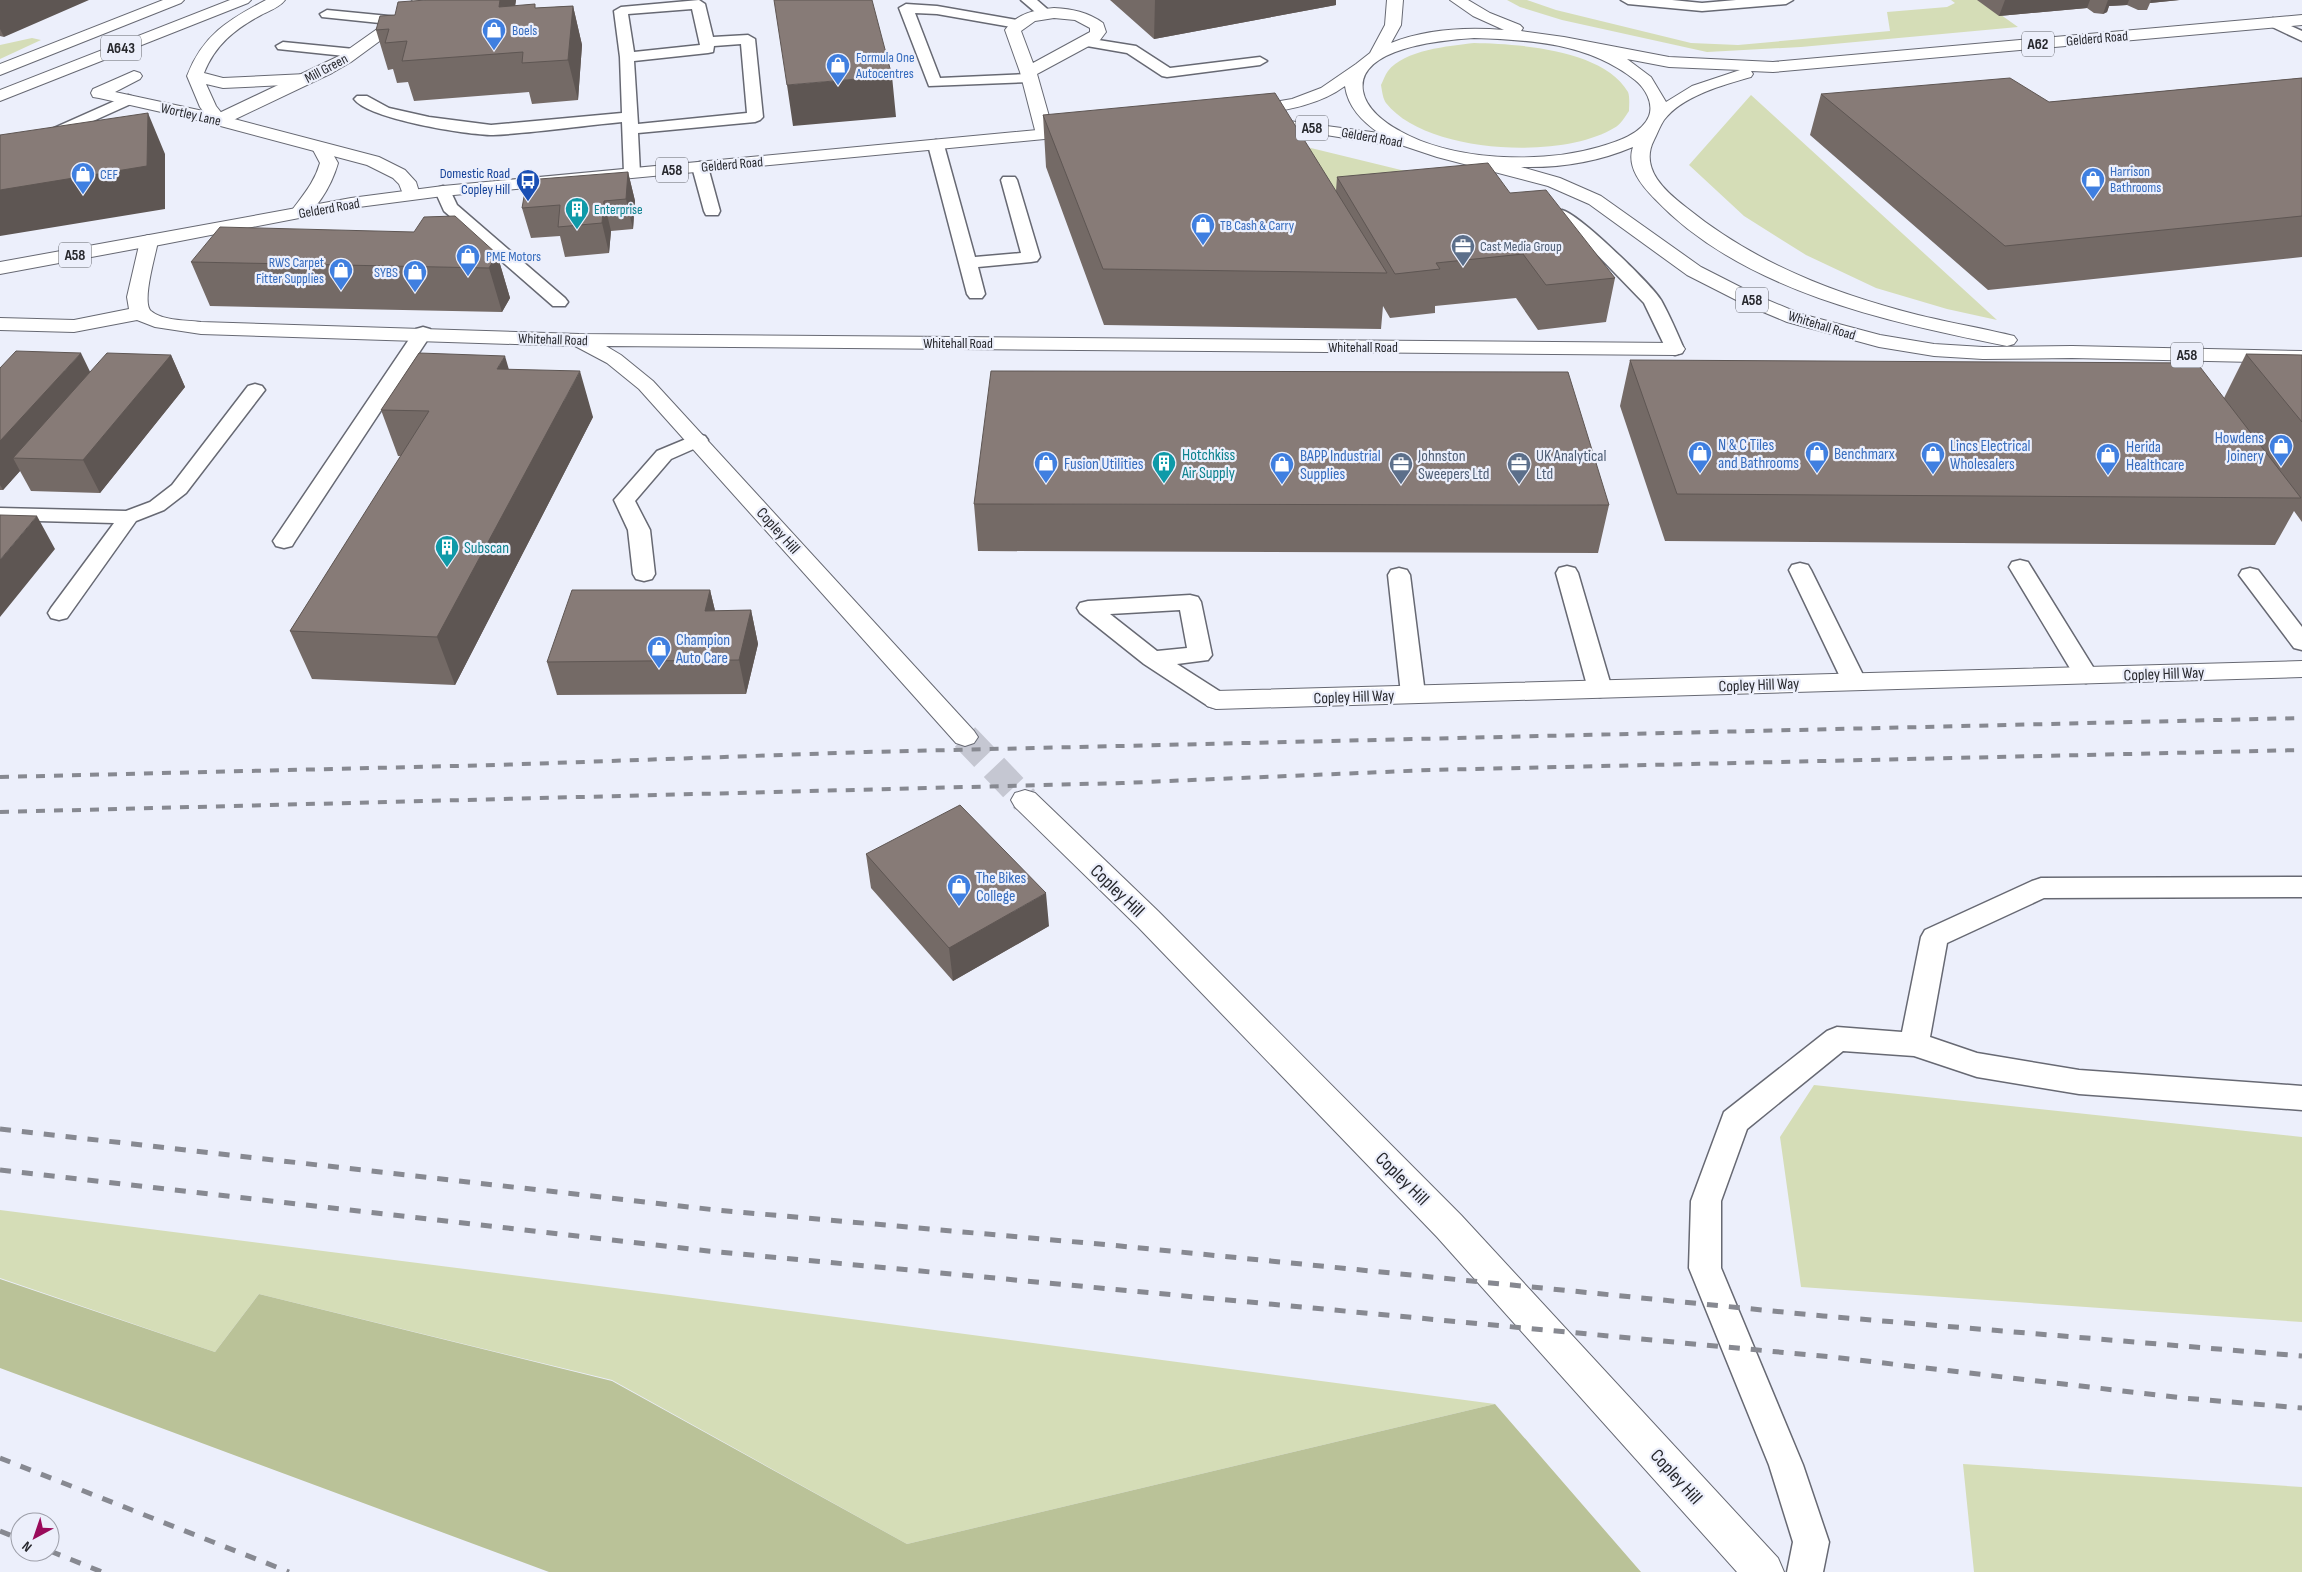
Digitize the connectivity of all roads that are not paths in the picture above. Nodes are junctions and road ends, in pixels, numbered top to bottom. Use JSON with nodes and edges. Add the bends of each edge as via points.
{"nodes":[{"id":1,"x":176,"y":0,"type":"edge"},
{"id":2,"x":243,"y":0,"type":"edge"},
{"id":3,"x":277,"y":0,"type":"edge"},
{"id":4,"x":422,"y":0,"type":"edge"},
{"id":5,"x":1028,"y":0,"type":"edge"},
{"id":6,"x":1396,"y":0,"type":"edge"},
{"id":7,"x":1458,"y":0,"type":"edge"},
{"id":8,"x":1628,"y":0,"type":"edge"},
{"id":9,"x":1786,"y":0,"type":"edge"},
{"id":10,"x":327,"y":14,"type":"dead end"},
{"id":11,"x":1046,"y":14,"type":"junction"},
{"id":12,"x":2302,"y":20,"type":"edge"},
{"id":13,"x":399,"y":21,"type":"junction"},
{"id":14,"x":2274,"y":22,"type":"junction"},
{"id":15,"x":1016,"y":24,"type":"junction"},
{"id":16,"x":2302,"y":37,"type":"edge"},
{"id":17,"x":1559,"y":41,"type":"junction"},
{"id":18,"x":706,"y":42,"type":"junction"},
{"id":19,"x":1086,"y":42,"type":"junction"},
{"id":20,"x":283,"y":46,"type":"dead end"},
{"id":21,"x":1585,"y":47,"type":"junction"},
{"id":22,"x":354,"y":53,"type":"junction"},
{"id":23,"x":1377,"y":55,"type":"junction"},
{"id":24,"x":627,"y":57,"type":"junction"},
{"id":25,"x":1260,"y":61,"type":"dead end"},
{"id":26,"x":1774,"y":67,"type":"junction"},
{"id":27,"x":1360,"y":68,"type":"junction"},
{"id":28,"x":0,"y":70,"type":"edge"},
{"id":29,"x":1029,"y":75,"type":"junction"},
{"id":30,"x":134,"y":76,"type":"dead end"},
{"id":31,"x":195,"y":76,"type":"junction"},
{"id":32,"x":306,"y":79,"type":"junction"},
{"id":33,"x":0,"y":96,"type":"edge"},
{"id":34,"x":362,"y":99,"type":"dead end"},
{"id":35,"x":128,"y":100,"type":"junction"},
{"id":36,"x":219,"y":120,"type":"junction"},
{"id":37,"x":1655,"y":121,"type":"junction"},
{"id":38,"x":630,"y":123,"type":"junction"},
{"id":39,"x":1093,"y":130,"type":"edge"},
{"id":40,"x":1045,"y":134,"type":"junction"},
{"id":41,"x":936,"y":145,"type":"junction"},
{"id":42,"x":321,"y":148,"type":"junction"},
{"id":43,"x":1426,"y":148,"type":"junction"},
{"id":44,"x":1461,"y":156,"type":"junction"},
{"id":45,"x":0,"y":158,"type":"edge"},
{"id":46,"x":700,"y":167,"type":"junction"},
{"id":47,"x":632,"y":174,"type":"junction"},
{"id":48,"x":1009,"y":180,"type":"dead end"},
{"id":49,"x":443,"y":191,"type":"junction"},
{"id":50,"x":410,"y":195,"type":"junction"},
{"id":51,"x":712,"y":211,"type":"dead end"},
{"id":52,"x":298,"y":214,"type":"junction"},
{"id":53,"x":1562,"y":215,"type":"edge"},
{"id":54,"x":478,"y":231,"type":"junction"},
{"id":55,"x":461,"y":236,"type":"edge"},
{"id":56,"x":149,"y":241,"type":"junction"},
{"id":57,"x":968,"y":263,"type":"junction"},
{"id":58,"x":0,"y":268,"type":"edge"},
{"id":59,"x":976,"y":294,"type":"dead end"},
{"id":60,"x":559,"y":302,"type":"dead end"},
{"id":61,"x":140,"y":313,"type":"junction"},
{"id":62,"x":0,"y":324,"type":"edge"},
{"id":63,"x":423,"y":333,"type":"junction"},
{"id":64,"x":579,"y":340,"type":"junction"},
{"id":65,"x":1675,"y":349,"type":"joint"},
{"id":66,"x":2072,"y":352,"type":"junction"},
{"id":67,"x":2302,"y":358,"type":"edge"},
{"id":68,"x":255,"y":390,"type":"dead end"},
{"id":69,"x":698,"y":440,"type":"junction"},
{"id":70,"x":0,"y":514,"type":"edge"},
{"id":71,"x":128,"y":517,"type":"junction"},
{"id":72,"x":284,"y":541,"type":"dead end"},
{"id":73,"x":2020,"y":567,"type":"dead end"},
{"id":74,"x":1800,"y":570,"type":"dead end"},
{"id":75,"x":1567,"y":573,"type":"dead end"},
{"id":76,"x":644,"y":574,"type":"dead end"},
{"id":77,"x":2250,"y":574,"type":"dead end"},
{"id":78,"x":1399,"y":575,"type":"dead end"},
{"id":79,"x":59,"y":613,"type":"dead end"},
{"id":80,"x":2302,"y":643,"type":"edge"},
{"id":81,"x":1152,"y":659,"type":"junction"},
{"id":82,"x":2302,"y":668,"type":"edge"},
{"id":83,"x":2086,"y":675,"type":"junction"},
{"id":84,"x":1854,"y":681,"type":"junction"},
{"id":85,"x":1600,"y":689,"type":"junction"},
{"id":86,"x":1413,"y":694,"type":"junction"},
{"id":87,"x":1216,"y":700,"type":"joint"},
{"id":88,"x":965,"y":737,"type":"tunnel mouth"},
{"id":89,"x":1025,"y":800,"type":"tunnel mouth"},
{"id":90,"x":2302,"y":887,"type":"edge"},
{"id":91,"x":1914,"y":1044,"type":"junction"},
{"id":92,"x":2302,"y":1098,"type":"edge"},
{"id":93,"x":1764,"y":1572,"type":"edge"},
{"id":94,"x":1805,"y":1572,"type":"edge"}],
"edges":[{"from":1,"to":28,"type":"main road","number":"A643"},
{"from":2,"to":33,"type":"main road","number":"A643"},
{"from":3,"to":31,"type":"main road","via":[[238,21],[214,41],[201,58]]},
{"from":4,"to":13,"type":"main road","name":"Mill Green"},
{"from":5,"to":11,"type":"lane"},
{"from":6,"to":23,"type":"main road","via":[[1393,25]]},
{"from":7,"to":17,"type":"main road","number":"A58","via":[[1502,24]]},
{"from":8,"to":9,"type":"lane","via":[[1702,7]]},
{"from":10,"to":13,"type":"lane"},
{"from":11,"to":15,"type":"main road"},
{"from":11,"to":19,"type":"main road","via":[[1073,14],[1093,21],[1098,32]]},
{"from":12,"to":14,"type":"main road","name":"Gelderd Road","number":"A62"},
{"from":13,"to":22,"type":"main road","name":"Mill Green"},
{"from":14,"to":16,"type":"lane"},
{"from":14,"to":26,"type":"main road","name":"Gelderd Road","number":"A62"},
{"from":15,"to":29,"type":"main road","via":[[1013,30]]},
{"from":15,"to":29,"type":"lane","via":[[906,8],[934,83]]},
{"from":17,"to":21,"type":"main road","number":"A58"},
{"from":17,"to":23,"type":"main road","via":[[1517,34],[1474,33],[1432,37],[1402,44]]},
{"from":18,"to":24,"type":"lane","via":[[708,49]]},
{"from":18,"to":24,"type":"lane","via":[[698,4],[621,11]]},
{"from":18,"to":38,"type":"lane","via":[[748,39],[755,117]]},
{"from":19,"to":25,"type":"lane","via":[[1131,49],[1167,73]]},
{"from":19,"to":29,"type":"main road"},
{"from":20,"to":22,"type":"lane"},
{"from":21,"to":26,"type":"main road","name":"Gelderd Road","number":"A62","via":[[1669,62]]},
{"from":21,"to":37,"type":"main road","number":"A58","via":[[1635,71],[1653,88],[1659,107]]},
{"from":22,"to":32,"type":"main road","name":"Mill Green"},
{"from":23,"to":27,"type":"main road","name":"Gelderd Road"},
{"from":24,"to":38,"type":"lane"},
{"from":26,"to":37,"type":"main road","name":"Gelderd Road","number":"A62","via":[[1714,82],[1680,97]]},
{"from":27,"to":43,"type":"main road","via":[[1352,85],[1356,102],[1371,120],[1396,136]]},
{"from":27,"to":43,"type":"main road","name":"Gelderd Road","number":"A58","via":[[1326,92],[1231,119],[1346,132]]},
{"from":29,"to":40,"type":"main road"},
{"from":30,"to":35,"type":"main road","name":"Wortley Lane","via":[[99,93]]},
{"from":31,"to":32,"type":"main road","via":[[223,83]]},
{"from":31,"to":36,"type":"main road","via":[[208,106]]},
{"from":32,"to":36,"type":"main road","name":"Mill Green"},
{"from":34,"to":38,"type":"lane","via":[[384,111],[430,122],[491,130]]},
{"from":35,"to":36,"type":"main road","name":"Wortley Lane"},
{"from":35,"to":45,"type":"lane"},
{"from":36,"to":42,"type":"main road","name":"Wortley Lane"},
{"from":37,"to":44,"type":"main road","name":"Gelderd Road","via":[[1632,142],[1598,154],[1551,162],[1498,161]]},
{"from":37,"to":66,"type":"main road","name":"Whitehall Road","number":"A58","via":[[1640,153],[1642,169],[1660,194],[1693,225],[1748,259],[1826,296],[1865,308]]},
{"from":38,"to":47,"type":"lane"},
{"from":39,"to":40,"type":"main road","name":"Gelderd Road","number":"A58"},
{"from":40,"to":41,"type":"main road","name":"Gelderd Road","number":"A58"},
{"from":41,"to":46,"type":"main road","name":"Gelderd Road","number":"A58"},
{"from":41,"to":57,"type":"lane"},
{"from":42,"to":50,"type":"main road","name":"Wortley Lane","via":[[373,161],[399,174],[407,182]]},
{"from":42,"to":52,"type":"main road","via":[[329,163],[326,177]]},
{"from":43,"to":44,"type":"main road","number":"A58"},
{"from":44,"to":66,"type":"main road","name":"Whitehall Road","number":"A58","via":[[1554,182],[1595,200],[1694,271],[1794,318],[1879,341],[1934,350]]},
{"from":46,"to":47,"type":"main road","name":"Gelderd Road","number":"A58"},
{"from":46,"to":51,"type":"lane"},
{"from":47,"to":49,"type":"main road","name":"Gelderd Road","number":"A58"},
{"from":48,"to":57,"type":"lane","via":[[1031,257]]},
{"from":49,"to":50,"type":"main road","name":"Gelderd Road","number":"A58"},
{"from":49,"to":54,"type":"lane","via":[[450,207]]},
{"from":50,"to":52,"type":"main road","name":"Gelderd Road","number":"A58"},
{"from":52,"to":56,"type":"main road","name":"Gelderd Road","number":"A58"},
{"from":53,"to":65,"type":"lane","name":"Whitehall Road","via":[[1588,235],[1652,301]]},
{"from":54,"to":55,"type":"lane"},
{"from":54,"to":60,"type":"lane"},
{"from":56,"to":58,"type":"main road","number":"A58"},
{"from":56,"to":61,"type":"main road","via":[[136,302]]},
{"from":57,"to":59,"type":"lane"},
{"from":61,"to":62,"type":"main road","via":[[74,326]]},
{"from":61,"to":63,"type":"main road","name":"Whitehall Road","via":[[151,320],[201,328]]},
{"from":63,"to":64,"type":"main road","name":"Whitehall Road"},
{"from":63,"to":72,"type":"lane"},
{"from":64,"to":65,"type":"main road","name":"Whitehall Road"},
{"from":64,"to":69,"type":"main road","name":"Copley Hill","via":[[614,359],[646,385]]},
{"from":66,"to":67,"type":"main road","name":"Whitehall Road","number":"A58"},
{"from":68,"to":71,"type":"lane","via":[[179,489],[157,506]]},
{"from":69,"to":76,"type":"lane","via":[[664,455],[624,500],[639,530]]},
{"from":69,"to":88,"type":"main road","name":"Copley Hill"},
{"from":70,"to":71,"type":"lane"},
{"from":71,"to":79,"type":"lane"},
{"from":73,"to":83,"type":"lane"},
{"from":74,"to":84,"type":"lane"},
{"from":75,"to":85,"type":"lane"},
{"from":77,"to":80,"type":"lane"},
{"from":78,"to":86,"type":"lane"},
{"from":81,"to":81,"type":"lane","via":[[1109,625],[1088,608],[1190,602],[1200,655]]},
{"from":81,"to":87,"type":"lane"},
{"from":82,"to":83,"type":"main road","name":"Copley Hill Way"},
{"from":83,"to":84,"type":"main road","name":"Copley Hill Way"},
{"from":84,"to":85,"type":"main road","name":"Copley Hill Way"},
{"from":85,"to":86,"type":"main road","name":"Copley Hill Way"},
{"from":86,"to":87,"type":"main road","name":"Copley Hill Way"},
{"from":89,"to":93,"type":"main road","name":"Copley Hill","via":[[1148,919],[1449,1226]]},
{"from":90,"to":91,"type":"lane","via":[[2041,888],[1935,937]]},
{"from":91,"to":92,"type":"lane","via":[[1977,1065],[2080,1082]]},
{"from":91,"to":94,"type":"lane","via":[[1837,1039],[1735,1121],[1706,1201],[1706,1268],[1786,1465],[1811,1542]]}]}
